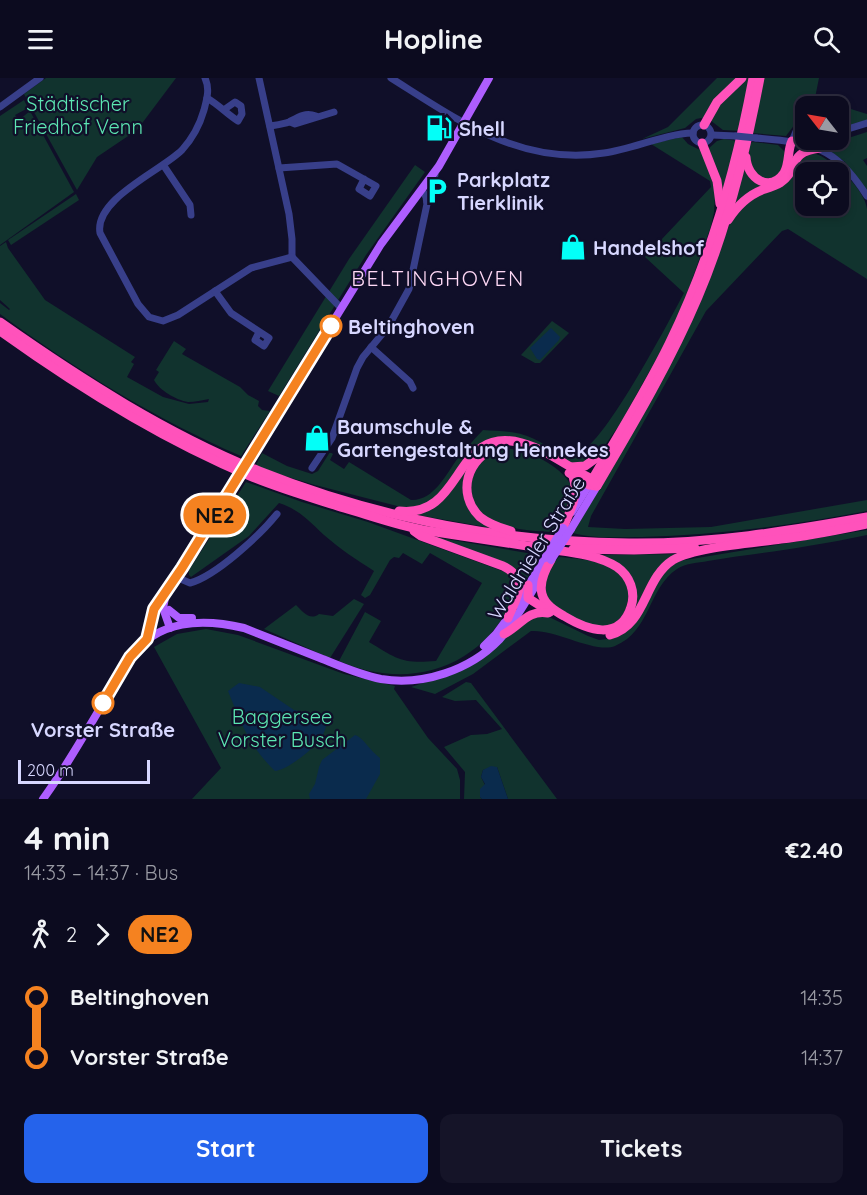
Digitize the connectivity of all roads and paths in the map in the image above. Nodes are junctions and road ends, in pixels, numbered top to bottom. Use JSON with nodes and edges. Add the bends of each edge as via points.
{"nodes":[{"id":1,"x":40,"y":78,"type":"edge"},
{"id":2,"x":204,"y":78,"type":"edge"},
{"id":3,"x":259,"y":78,"type":"edge"},
{"id":4,"x":391,"y":78,"type":"edge"},
{"id":5,"x":489,"y":78,"type":"edge"},
{"id":6,"x":742,"y":78,"type":"edge"},
{"id":7,"x":753,"y":78,"type":"edge"},
{"id":8,"x":760,"y":78,"type":"edge"},
{"id":9,"x":207,"y":98,"type":"junction"},
{"id":10,"x":0,"y":107,"type":"edge"},
{"id":11,"x":225,"y":109,"type":"dead end"},
{"id":12,"x":334,"y":112,"type":"dead end"},
{"id":13,"x":464,"y":123,"type":"junction"},
{"id":14,"x":867,"y":123,"type":"edge"},
{"id":15,"x":704,"y":125,"type":"junction"},
{"id":16,"x":270,"y":126,"type":"junction"},
{"id":17,"x":849,"y":129,"type":"edge"},
{"id":18,"x":693,"y":133,"type":"junction"},
{"id":19,"x":712,"y":135,"type":"junction"},
{"id":20,"x":795,"y":135,"type":"edge"},
{"id":21,"x":792,"y":141,"type":"junction"},
{"id":22,"x":795,"y":142,"type":"edge"},
{"id":23,"x":702,"y":143,"type":"junction"},
{"id":24,"x":746,"y":146,"type":"junction"},
{"id":25,"x":811,"y":150,"type":"edge"},
{"id":26,"x":823,"y":150,"type":"edge"},
{"id":27,"x":164,"y":166,"type":"junction"},
{"id":28,"x":439,"y":166,"type":"junction"},
{"id":29,"x":279,"y":168,"type":"junction"},
{"id":30,"x":791,"y":169,"type":"junction"},
{"id":31,"x":364,"y":179,"type":"dead end"},
{"id":32,"x":422,"y":190,"type":"junction"},
{"id":33,"x":867,"y":196,"type":"edge"},
{"id":34,"x":426,"y":206,"type":"junction"},
{"id":35,"x":409,"y":207,"type":"junction"},
{"id":36,"x":191,"y":215,"type":"dead end"},
{"id":37,"x":719,"y":230,"type":"junction"},
{"id":38,"x":292,"y":257,"type":"junction"},
{"id":39,"x":215,"y":291,"type":"junction"},
{"id":40,"x":341,"y":308,"type":"junction"},
{"id":41,"x":0,"y":322,"type":"edge"},
{"id":42,"x":0,"y":331,"type":"edge"},
{"id":43,"x":259,"y":332,"type":"dead end"},
{"id":44,"x":371,"y":347,"type":"junction"},
{"id":45,"x":413,"y":388,"type":"dead end"},
{"id":46,"x":618,"y":435,"type":"junction"},
{"id":47,"x":312,"y":468,"type":"dead end"},
{"id":48,"x":571,"y":471,"type":"junction"},
{"id":49,"x":592,"y":484,"type":"junction"},
{"id":50,"x":359,"y":505,"type":"junction"},
{"id":51,"x":277,"y":514,"type":"dead end"},
{"id":52,"x":867,"y":517,"type":"edge"},
{"id":53,"x":867,"y":524,"type":"edge"},
{"id":54,"x":409,"y":527,"type":"junction"},
{"id":55,"x":567,"y":528,"type":"junction"},
{"id":56,"x":554,"y":541,"type":"junction"},
{"id":57,"x":733,"y":546,"type":"junction"},
{"id":58,"x":532,"y":547,"type":"junction"},
{"id":59,"x":548,"y":561,"type":"junction"},
{"id":60,"x":176,"y":577,"type":"junction"},
{"id":61,"x":528,"y":585,"type":"junction"},
{"id":62,"x":166,"y":592,"type":"junction"},
{"id":63,"x":528,"y":598,"type":"junction"},
{"id":64,"x":169,"y":610,"type":"junction"},
{"id":65,"x":554,"y":614,"type":"junction"},
{"id":66,"x":508,"y":618,"type":"junction"},
{"id":67,"x":201,"y":621,"type":"junction"},
{"id":68,"x":173,"y":627,"type":"junction"},
{"id":69,"x":504,"y":634,"type":"junction"},
{"id":70,"x":145,"y":642,"type":"junction"},
{"id":71,"x":441,"y":674,"type":"junction"},
{"id":72,"x":43,"y":799,"type":"edge"}],
"edges":[{"from":1,"to":10,"type":"street"},
{"from":2,"to":9,"type":"street"},
{"from":3,"to":16,"type":"street"},
{"from":4,"to":13,"type":"street"},
{"from":5,"to":13,"type":"main road"},
{"from":6,"to":15,"type":"highway","via":[[717,102]]},
{"from":7,"to":37,"type":"highway","name":"Waldnieler Straße"},
{"from":8,"to":24,"type":"highway","name":"Waldnieler Straße"},
{"from":9,"to":11,"type":"street"},
{"from":9,"to":27,"type":"street","via":[[190,139]]},
{"from":12,"to":16,"type":"street","via":[[294,117],[290,122]]},
{"from":13,"to":18,"type":"street","via":[[501,142],[553,155],[604,153]]},
{"from":13,"to":28,"type":"main road"},
{"from":14,"to":17,"type":"street"},
{"from":15,"to":18,"type":"street"},
{"from":15,"to":19,"type":"street"},
{"from":16,"to":29,"type":"street"},
{"from":18,"to":23,"type":"street"},
{"from":19,"to":21,"type":"street","bridge":true},
{"from":19,"to":23,"type":"street"},
{"from":20,"to":21,"type":"street"},
{"from":21,"to":22,"type":"street"},
{"from":21,"to":24,"type":"highway","via":[[784,172],[766,182],[749,172]]},
{"from":21,"to":30,"type":"highway"},
{"from":23,"to":37,"type":"highway","via":[[720,194]]},
{"from":24,"to":37,"type":"highway","name":"Waldnieler Straße"},
{"from":25,"to":30,"type":"highway","via":[[800,154]]},
{"from":26,"to":33,"type":"street","via":[[847,168]]},
{"from":27,"to":36,"type":"street","via":[[190,205]]},
{"from":27,"to":39,"type":"street","via":[[115,201],[100,222],[100,233],[149,317],[170,319]]},
{"from":28,"to":32,"type":"main road"},
{"from":28,"to":34,"type":"street"},
{"from":29,"to":31,"type":"street","via":[[330,163]]},
{"from":29,"to":38,"type":"street","via":[[292,231]]},
{"from":30,"to":37,"type":"highway","via":[[782,182],[747,197]]},
{"from":32,"to":34,"type":"street"},
{"from":32,"to":35,"type":"main road"},
{"from":34,"to":35,"type":"street","via":[[417,203]]},
{"from":34,"to":44,"type":"street","via":[[409,288],[388,327]]},
{"from":35,"to":40,"type":"main road"},
{"from":37,"to":46,"type":"highway","name":"Waldnieler Straße","via":[[668,345]]},
{"from":37,"to":49,"type":"highway","name":"Waldnieler Straße","via":[[699,296],[674,350],[631,429]]},
{"from":38,"to":39,"type":"street","via":[[250,268]]},
{"from":38,"to":40,"type":"street"},
{"from":39,"to":43,"type":"street","via":[[231,313]]},
{"from":40,"to":60,"type":"main road","bridge":true},
{"from":41,"to":50,"type":"highway","via":[[128,406],[192,439],[257,470]]},
{"from":42,"to":54,"type":"highway","via":[[98,396],[206,455],[296,493]]},
{"from":44,"to":45,"type":"street"},
{"from":44,"to":47,"type":"street","via":[[357,368],[332,438]]},
{"from":46,"to":48,"type":"highway","via":[[601,456]]},
{"from":46,"to":49,"type":"highway","name":"Waldnieler Straße"},
{"from":48,"to":49,"type":"highway"},
{"from":48,"to":50,"type":"highway","via":[[544,452],[522,443],[492,442],[471,455],[445,493],[424,509],[406,512]]},
{"from":48,"to":55,"type":"highway","via":[[576,495]]},
{"from":48,"to":56,"type":"highway","via":[[528,450],[508,445],[485,452],[470,471],[467,482],[468,495],[479,516],[502,528]]},
{"from":49,"to":55,"type":"main road","name":"Waldnieler Straße"},
{"from":50,"to":56,"type":"highway","via":[[450,526]]},
{"from":51,"to":60,"type":"street","via":[[245,548],[201,579],[190,583]]},
{"from":52,"to":56,"type":"highway","via":[[785,531],[664,542]]},
{"from":53,"to":57,"type":"highway"},
{"from":54,"to":58,"type":"highway"},
{"from":54,"to":66,"type":"highway","via":[[421,536],[512,571],[520,590]]},
{"from":55,"to":56,"type":"main road","name":"Waldnieler Straße","bridge":true},
{"from":56,"to":59,"type":"main road","name":"Waldnieler Straße","bridge":true},
{"from":57,"to":58,"type":"highway","via":[[634,550]]},
{"from":57,"to":65,"type":"highway","via":[[686,554],[672,561],[660,572],[636,617],[611,634],[587,633]]},
{"from":58,"to":59,"type":"highway","via":[[577,554],[616,567],[627,576],[633,590],[628,614],[616,626],[600,630],[583,627],[556,611],[545,602],[542,593]]},
{"from":59,"to":61,"type":"main road","name":"Waldnieler Straße"},
{"from":59,"to":63,"type":"main road","name":"Waldnieler Straße"},
{"from":60,"to":62,"type":"main road"},
{"from":60,"to":64,"type":"main road","via":[[168,598]]},
{"from":61,"to":63,"type":"highway"},
{"from":61,"to":66,"type":"main road","name":"Waldnieler Straße"},
{"from":62,"to":68,"type":"main road","via":[[163,608]]},
{"from":62,"to":70,"type":"main road","via":[[152,614]]},
{"from":63,"to":65,"type":"highway"},
{"from":63,"to":69,"type":"main road","name":"Waldnieler Straße"},
{"from":64,"to":67,"type":"main road","via":[[179,618]]},
{"from":64,"to":68,"type":"main road"},
{"from":65,"to":69,"type":"highway","via":[[534,613]]},
{"from":66,"to":71,"type":"main road","name":"Waldnieler Straße","via":[[474,655]]},
{"from":67,"to":68,"type":"main road","name":"Waldnieler Straße"},
{"from":67,"to":71,"type":"main road","name":"Waldnieler Straße","via":[[244,628],[356,673],[381,679],[410,680]]},
{"from":68,"to":70,"type":"main road","name":"Waldnieler Straße"},
{"from":69,"to":71,"type":"main road","name":"Waldnieler Straße","via":[[477,659]]},
{"from":70,"to":72,"type":"main road","via":[[130,657]]}]}
